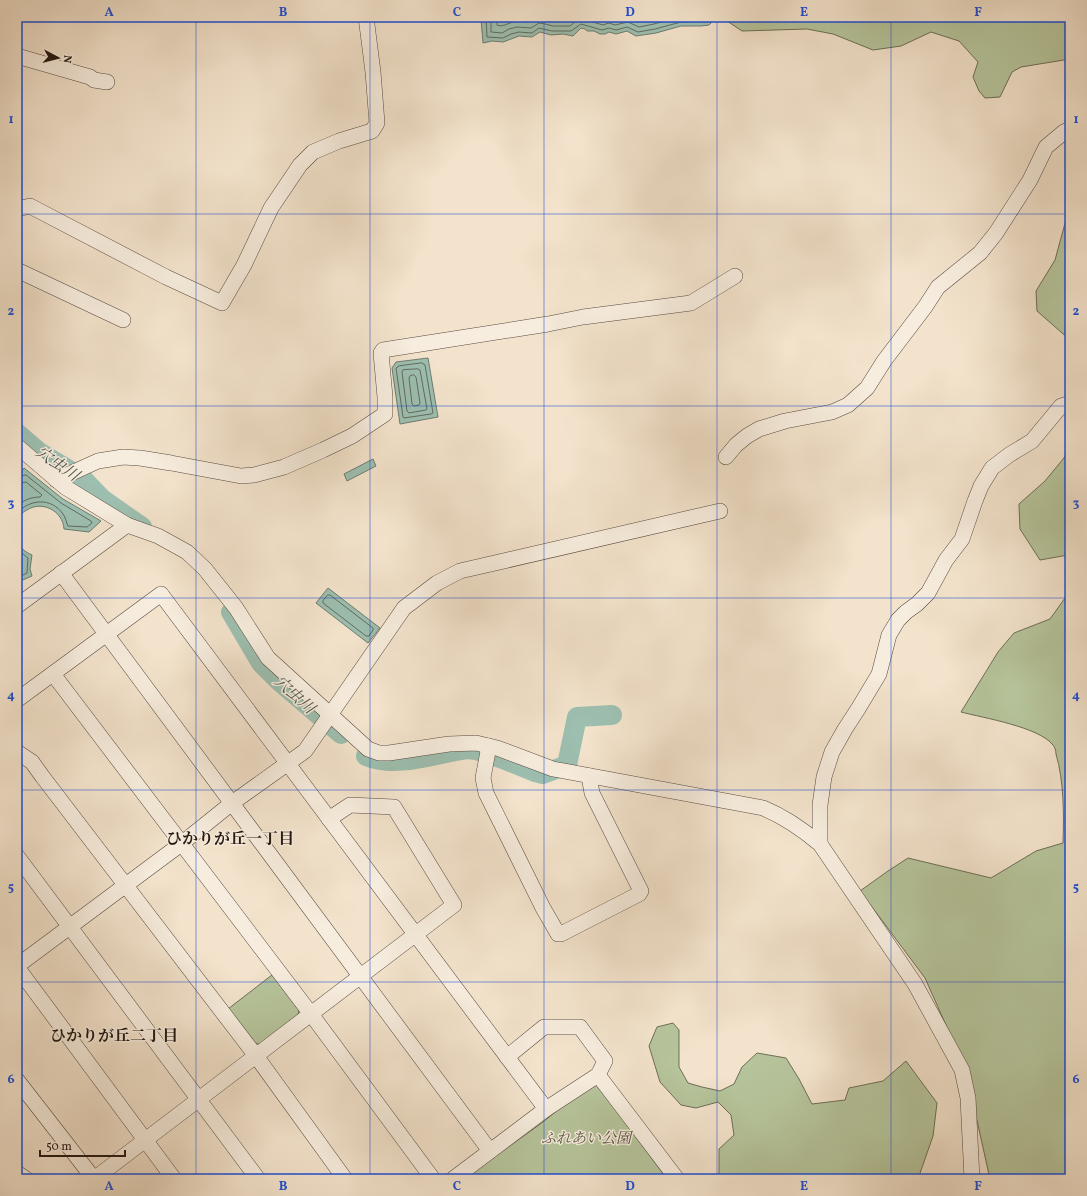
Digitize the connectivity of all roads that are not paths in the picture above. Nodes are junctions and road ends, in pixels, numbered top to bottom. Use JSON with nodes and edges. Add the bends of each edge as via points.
{"nodes":[{"id":1,"x":366,"y":17,"type":"edge"},
{"id":2,"x":17,"y":56,"type":"edge"},
{"id":3,"x":107,"y":82,"type":"dead end"},
{"id":4,"x":1070,"y":129,"type":"edge"},
{"id":5,"x":17,"y":208,"type":"edge"},
{"id":6,"x":17,"y":270,"type":"edge"},
{"id":7,"x":735,"y":276,"type":"dead end"},
{"id":8,"x":123,"y":320,"type":"dead end"},
{"id":9,"x":1070,"y":403,"type":"edge"},
{"id":10,"x":17,"y":446,"type":"edge"},
{"id":11,"x":726,"y":457,"type":"dead end"},
{"id":12,"x":56,"y":480,"type":"junction"},
{"id":13,"x":720,"y":511,"type":"dead end"},
{"id":14,"x":127,"y":525,"type":"junction"},
{"id":15,"x":61,"y":573,"type":"junction"},
{"id":16,"x":17,"y":606,"type":"edge"},
{"id":17,"x":107,"y":634,"type":"junction"},
{"id":18,"x":53,"y":674,"type":"junction"},
{"id":19,"x":17,"y":700,"type":"edge"},
{"id":20,"x":330,"y":714,"type":"junction"},
{"id":21,"x":489,"y":746,"type":"junction"},
{"id":22,"x":17,"y":752,"type":"edge"},
{"id":23,"x":288,"y":764,"type":"junction"},
{"id":24,"x":590,"y":776,"type":"junction"},
{"id":25,"x":232,"y":803,"type":"junction"},
{"id":26,"x":329,"y":819,"type":"junction"},
{"id":27,"x":181,"y":844,"type":"junction"},
{"id":28,"x":820,"y":844,"type":"junction"},
{"id":29,"x":17,"y":856,"type":"edge"},
{"id":30,"x":126,"y":885,"type":"junction"},
{"id":31,"x":70,"y":927,"type":"junction"},
{"id":32,"x":416,"y":935,"type":"junction"},
{"id":33,"x":17,"y":967,"type":"edge"},
{"id":34,"x":360,"y":976,"type":"junction"},
{"id":35,"x":311,"y":1014,"type":"junction"},
{"id":36,"x":256,"y":1056,"type":"junction"},
{"id":37,"x":507,"y":1057,"type":"junction"},
{"id":38,"x":598,"y":1075,"type":"junction"},
{"id":39,"x":17,"y":1080,"type":"edge"},
{"id":40,"x":198,"y":1100,"type":"junction"},
{"id":41,"x":546,"y":1109,"type":"junction"},
{"id":42,"x":145,"y":1140,"type":"junction"},
{"id":43,"x":490,"y":1151,"type":"junction"},
{"id":44,"x":17,"y":1172,"type":"edge"},
{"id":45,"x":26,"y":1179,"type":"edge"},
{"id":46,"x":94,"y":1179,"type":"edge"},
{"id":47,"x":174,"y":1179,"type":"edge"},
{"id":48,"x":258,"y":1179,"type":"edge"},
{"id":49,"x":345,"y":1179,"type":"edge"},
{"id":50,"x":433,"y":1179,"type":"edge"},
{"id":51,"x":452,"y":1179,"type":"edge"},
{"id":52,"x":677,"y":1179,"type":"edge"},
{"id":53,"x":972,"y":1179,"type":"edge"}],
"edges":[{"from":1,"to":5,"type":"street","via":[[377,123],[372,131],[313,152],[300,165],[271,208],[244,266],[222,303],[166,277],[30,206]]},
{"from":2,"to":3,"type":"street"},
{"from":4,"to":11,"type":"street","via":[[1046,147],[1030,180],[996,233],[980,253],[938,287],[884,360],[868,388],[848,405],[832,412],[759,429],[736,445]]},
{"from":6,"to":8,"type":"street"},
{"from":7,"to":12,"type":"street","via":[[691,302],[383,350],[381,353],[385,414],[352,436],[284,467],[241,476],[123,457],[98,461]]},
{"from":9,"to":28,"type":"street","via":[[1061,406],[1032,441],[992,468],[981,486],[962,538],[946,560],[928,593],[898,620],[889,635],[879,674],[832,752],[824,777],[820,806]]},
{"from":10,"to":12,"type":"street"},
{"from":12,"to":14,"type":"street"},
{"from":13,"to":20,"type":"street","via":[[460,571],[437,583],[404,608]]},
{"from":14,"to":15,"type":"street"},
{"from":14,"to":20,"type":"street","via":[[158,536],[188,552],[236,608],[268,658]]},
{"from":15,"to":16,"type":"street"},
{"from":15,"to":17,"type":"street"},
{"from":17,"to":18,"type":"street"},
{"from":17,"to":23,"type":"street","via":[[160,594]]},
{"from":17,"to":25,"type":"street"},
{"from":18,"to":19,"type":"street"},
{"from":18,"to":27,"type":"street"},
{"from":20,"to":21,"type":"street","via":[[368,749],[379,753],[449,744],[476,743]]},
{"from":20,"to":23,"type":"street","via":[[305,751]]},
{"from":21,"to":24,"type":"street","via":[[552,769]]},
{"from":21,"to":24,"type":"street","via":[[483,778],[486,793],[558,934],[641,891],[592,793]]},
{"from":22,"to":30,"type":"street","via":[[32,762]]},
{"from":23,"to":25,"type":"street"},
{"from":23,"to":26,"type":"street"},
{"from":24,"to":28,"type":"street","via":[[763,808],[790,821]]},
{"from":25,"to":27,"type":"street"},
{"from":25,"to":34,"type":"street"},
{"from":26,"to":32,"type":"street"},
{"from":26,"to":32,"type":"street","via":[[350,805],[394,807],[454,905]]},
{"from":27,"to":30,"type":"street"},
{"from":27,"to":35,"type":"street"},
{"from":28,"to":53,"type":"street","via":[[915,984],[962,1070],[968,1098]]},
{"from":29,"to":31,"type":"street"},
{"from":30,"to":31,"type":"street"},
{"from":30,"to":36,"type":"street"},
{"from":31,"to":33,"type":"street"},
{"from":31,"to":40,"type":"street"},
{"from":32,"to":34,"type":"street"},
{"from":32,"to":37,"type":"street"},
{"from":33,"to":42,"type":"street"},
{"from":34,"to":35,"type":"street"},
{"from":34,"to":43,"type":"street"},
{"from":35,"to":36,"type":"street"},
{"from":35,"to":50,"type":"street"},
{"from":36,"to":40,"type":"street"},
{"from":36,"to":49,"type":"street"},
{"from":37,"to":38,"type":"street","via":[[544,1027],[580,1027],[605,1061]]},
{"from":37,"to":41,"type":"street"},
{"from":38,"to":41,"type":"street"},
{"from":38,"to":52,"type":"street"},
{"from":39,"to":46,"type":"street"},
{"from":40,"to":42,"type":"street"},
{"from":40,"to":48,"type":"street"},
{"from":41,"to":43,"type":"street"},
{"from":42,"to":46,"type":"street"},
{"from":42,"to":47,"type":"street"},
{"from":43,"to":51,"type":"street"},
{"from":44,"to":45,"type":"street"}]}
